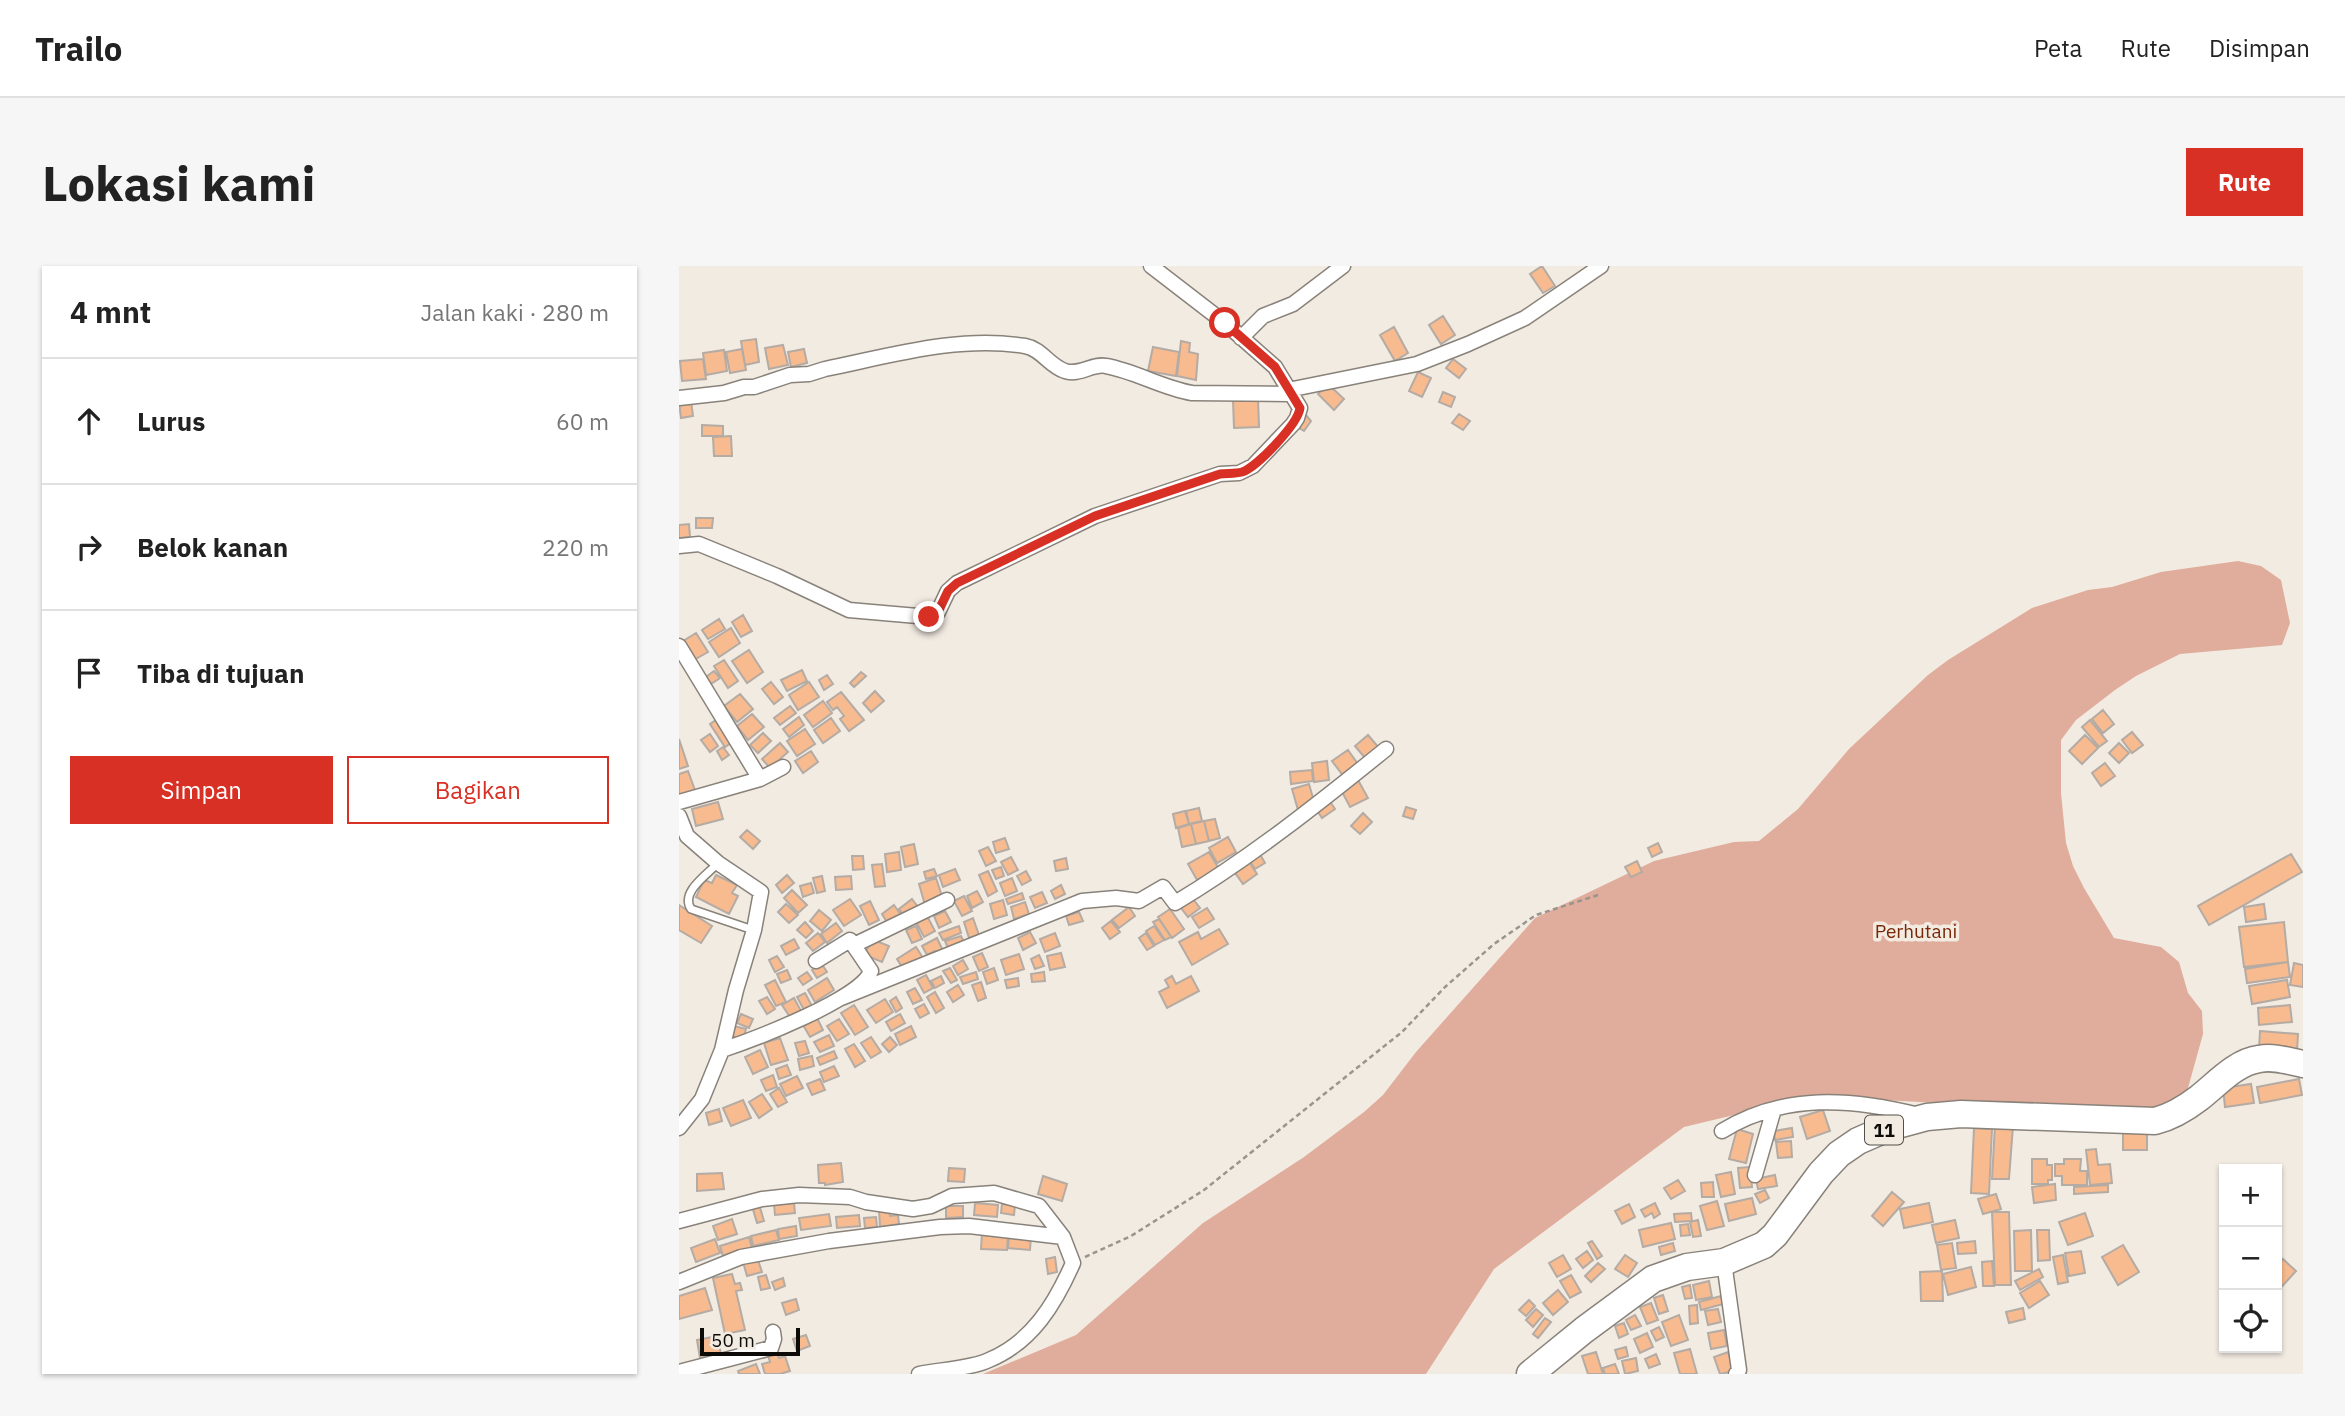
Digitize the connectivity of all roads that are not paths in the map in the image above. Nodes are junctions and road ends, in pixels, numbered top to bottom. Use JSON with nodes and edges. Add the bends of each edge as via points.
{"nodes":[{"id":1,"x":1151,"y":266,"type":"edge"},
{"id":2,"x":1343,"y":266,"type":"edge"},
{"id":3,"x":1601,"y":266,"type":"edge"},
{"id":4,"x":1241,"y":338,"type":"junction"},
{"id":5,"x":1289,"y":392,"type":"junction"},
{"id":6,"x":679,"y":398,"type":"edge"},
{"id":7,"x":679,"y":546,"type":"edge"},
{"id":8,"x":679,"y":646,"type":"edge"},
{"id":9,"x":1386,"y":750,"type":"dead end"},
{"id":10,"x":783,"y":767,"type":"dead end"},
{"id":11,"x":760,"y":779,"type":"junction"},
{"id":12,"x":679,"y":802,"type":"edge"},
{"id":13,"x":679,"y":816,"type":"edge"},
{"id":14,"x":718,"y":863,"type":"junction"},
{"id":15,"x":947,"y":900,"type":"dead end"},
{"id":16,"x":754,"y":930,"type":"junction"},
{"id":17,"x":854,"y":945,"type":"junction"},
{"id":18,"x":815,"y":961,"type":"dead end"},
{"id":19,"x":841,"y":998,"type":"junction"},
{"id":20,"x":722,"y":1051,"type":"junction"},
{"id":21,"x":2303,"y":1064,"type":"edge"},
{"id":22,"x":1774,"y":1109,"type":"junction"},
{"id":23,"x":1927,"y":1117,"type":"junction"},
{"id":24,"x":679,"y":1128,"type":"edge"},
{"id":25,"x":1722,"y":1131,"type":"dead end"},
{"id":26,"x":1755,"y":1175,"type":"dead end"},
{"id":27,"x":1039,"y":1206,"type":"junction"},
{"id":28,"x":679,"y":1221,"type":"edge"},
{"id":29,"x":1023,"y":1231,"type":"junction"},
{"id":30,"x":1063,"y":1237,"type":"junction"},
{"id":31,"x":1724,"y":1262,"type":"junction"},
{"id":32,"x":679,"y":1282,"type":"edge"},
{"id":33,"x":773,"y":1332,"type":"dead end"},
{"id":34,"x":679,"y":1372,"type":"edge"},
{"id":35,"x":919,"y":1374,"type":"edge"},
{"id":36,"x":1530,"y":1374,"type":"edge"},
{"id":37,"x":1737,"y":1374,"type":"edge"}],
"edges":[{"from":1,"to":4,"type":"street"},
{"from":2,"to":4,"type":"street","via":[[1293,304],[1263,316]]},
{"from":3,"to":5,"type":"street","via":[[1525,318],[1468,344],[1417,364]]},
{"from":4,"to":5,"type":"street","via":[[1275,367]]},
{"from":5,"to":6,"type":"street","via":[[1184,392],[1104,365],[1066,372],[1039,351],[1022,346],[965,344]]},
{"from":5,"to":7,"type":"street","via":[[1300,408],[1297,418],[1253,466],[1095,516],[957,583],[938,612],[929,617],[849,610],[699,544]]},
{"from":8,"to":11,"type":"street"},
{"from":9,"to":19,"type":"street","via":[[1225,873],[1175,903],[1163,887],[1139,901],[1082,901]]},
{"from":10,"to":11,"type":"street"},
{"from":11,"to":12,"type":"street"},
{"from":13,"to":14,"type":"street","via":[[687,835]]},
{"from":14,"to":16,"type":"street","via":[[761,892]]},
{"from":14,"to":16,"type":"lane","via":[[689,893],[688,905]]},
{"from":15,"to":17,"type":"street"},
{"from":16,"to":20,"type":"street"},
{"from":17,"to":18,"type":"street","via":[[850,940]]},
{"from":17,"to":19,"type":"street","via":[[871,971],[869,978]]},
{"from":19,"to":20,"type":"street"},
{"from":20,"to":24,"type":"street","via":[[702,1099]]},
{"from":21,"to":23,"type":"highway","number":"11","via":[[2257,1059],[2178,1112],[2155,1122],[1961,1114]]},
{"from":22,"to":23,"type":"street","via":[[1804,1103],[1867,1104]]},
{"from":22,"to":25,"type":"street","via":[[1745,1117]]},
{"from":22,"to":26,"type":"street"},
{"from":23,"to":31,"type":"highway","number":"11","via":[[1890,1127],[1839,1154],[1775,1235],[1764,1245]]},
{"from":27,"to":28,"type":"street","via":[[995,1193],[952,1196],[913,1209],[850,1197],[799,1195],[762,1199]]},
{"from":27,"to":29,"type":"street"},
{"from":27,"to":30,"type":"street"},
{"from":29,"to":30,"type":"street"},
{"from":29,"to":32,"type":"street","via":[[940,1227],[829,1241],[741,1257]]},
{"from":30,"to":35,"type":"street","via":[[1073,1263],[1059,1295],[1029,1336],[988,1361]]},
{"from":31,"to":36,"type":"highway","number":"11","via":[[1687,1267],[1653,1279]]},
{"from":31,"to":37,"type":"street"},
{"from":33,"to":34,"type":"street","via":[[771,1348]]}]}
